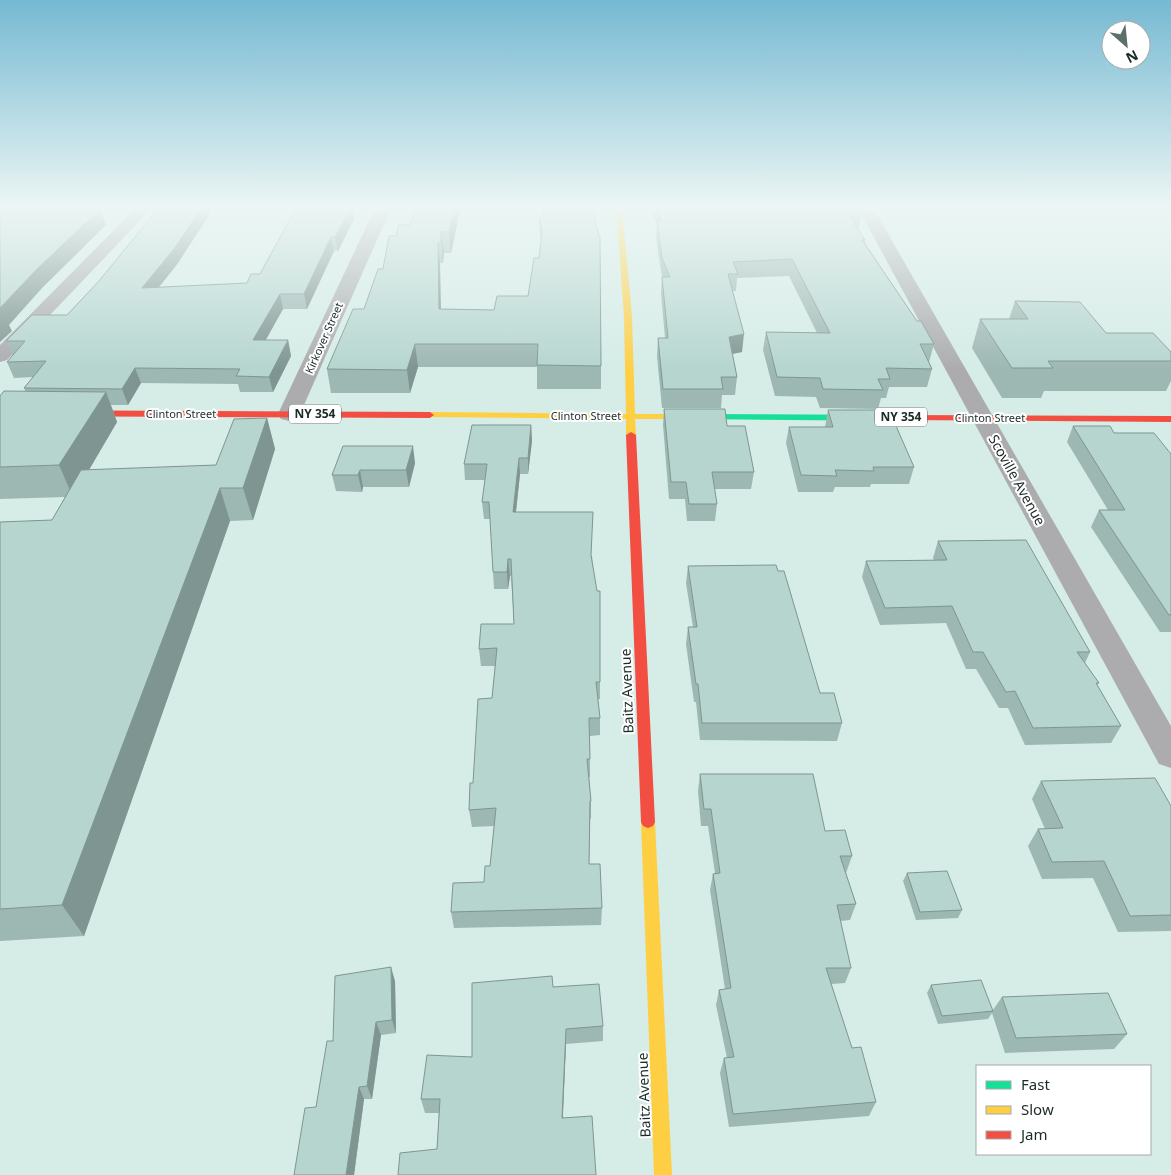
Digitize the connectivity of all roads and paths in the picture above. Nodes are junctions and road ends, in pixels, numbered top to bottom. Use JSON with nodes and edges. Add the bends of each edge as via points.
{"nodes":[{"id":1,"x":93,"y":261,"type":"edge"},
{"id":2,"x":359,"y":261,"type":"edge"},
{"id":3,"x":623,"y":261,"type":"edge"},
{"id":4,"x":895,"y":261,"type":"edge"},
{"id":5,"x":0,"y":356,"type":"edge"},
{"id":6,"x":0,"y":413,"type":"edge"},
{"id":7,"x":289,"y":414,"type":"junction"},
{"id":8,"x":630,"y":416,"type":"junction"},
{"id":9,"x":982,"y":418,"type":"junction"},
{"id":10,"x":1171,"y":419,"type":"edge"},
{"id":11,"x":1171,"y":755,"type":"edge"},
{"id":12,"x":662,"y":1175,"type":"edge"}],
"edges":[{"from":1,"to":5,"type":"street"},
{"from":2,"to":7,"type":"street","name":"Kirkover Street"},
{"from":3,"to":8,"type":"street","name":"Baitz Avenue"},
{"from":4,"to":9,"type":"street","name":"Scoville Avenue"},
{"from":6,"to":7,"type":"street","name":"Clinton Street","number":"NY 354"},
{"from":7,"to":8,"type":"street","name":"Clinton Street","number":"NY 354"},
{"from":8,"to":9,"type":"street","name":"Clinton Street","number":"NY 354"},
{"from":8,"to":12,"type":"street","name":"Baitz Avenue"},
{"from":9,"to":10,"type":"street","name":"Clinton Street","number":"NY 354"},
{"from":9,"to":11,"type":"street","name":"Scoville Avenue"}]}
